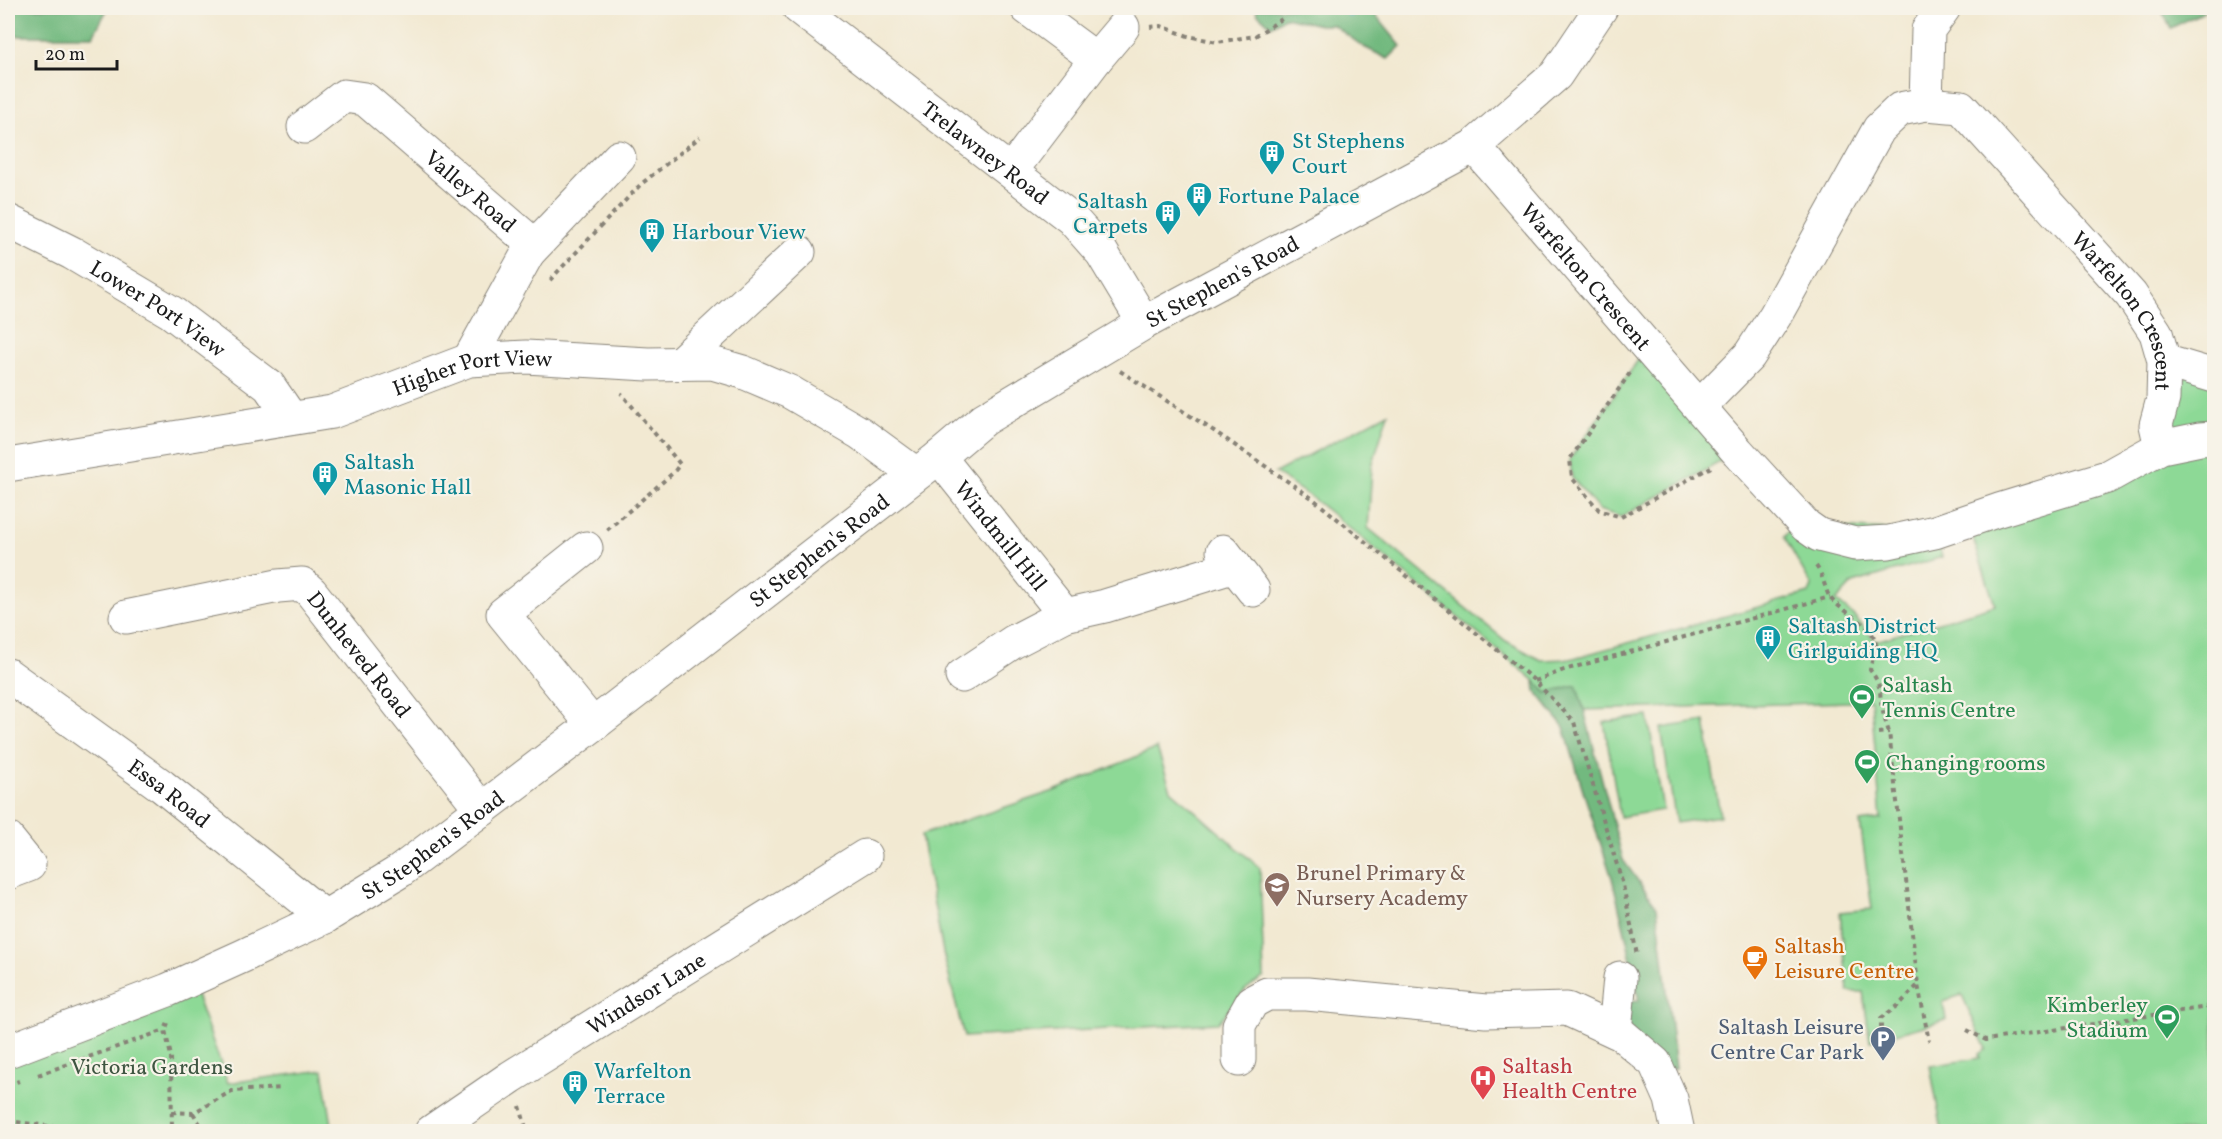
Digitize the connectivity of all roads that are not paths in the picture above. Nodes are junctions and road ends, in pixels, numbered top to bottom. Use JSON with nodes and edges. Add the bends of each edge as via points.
{"nodes":[{"id":1,"x":799,"y":8,"type":"edge"},
{"id":2,"x":1027,"y":8,"type":"edge"},
{"id":3,"x":1601,"y":8,"type":"edge"},
{"id":4,"x":1944,"y":8,"type":"edge"},
{"id":5,"x":1123,"y":27,"type":"road end"},
{"id":6,"x":1096,"y":59,"type":"junction"},
{"id":7,"x":1926,"y":104,"type":"junction"},
{"id":8,"x":304,"y":127,"type":"dead end"},
{"id":9,"x":1474,"y":146,"type":"junction"},
{"id":10,"x":619,"y":157,"type":"dead end"},
{"id":11,"x":1011,"y":171,"type":"junction"},
{"id":12,"x":8,"y":221,"type":"edge"},
{"id":13,"x":528,"y":252,"type":"junction"},
{"id":14,"x":799,"y":252,"type":"dead end"},
{"id":15,"x":1144,"y":323,"type":"junction"},
{"id":16,"x":469,"y":360,"type":"junction"},
{"id":17,"x":2164,"y":361,"type":"junction"},
{"id":18,"x":681,"y":362,"type":"junction"},
{"id":19,"x":2214,"y":376,"type":"edge"},
{"id":20,"x":1700,"y":406,"type":"junction"},
{"id":21,"x":291,"y":418,"type":"junction"},
{"id":22,"x":2214,"y":438,"type":"edge"},
{"id":23,"x":2161,"y":447,"type":"junction"},
{"id":24,"x":8,"y":465,"type":"edge"},
{"id":25,"x":927,"y":465,"type":"junction"},
{"id":26,"x":586,"y":548,"type":"road end"},
{"id":27,"x":1237,"y":569,"type":"dead end"},
{"id":28,"x":1065,"y":615,"type":"junction"},
{"id":29,"x":126,"y":617,"type":"dead end"},
{"id":30,"x":8,"y":675,"type":"edge"},
{"id":31,"x":962,"y":676,"type":"dead end"},
{"id":32,"x":593,"y":725,"type":"junction"},
{"id":33,"x":482,"y":810,"type":"junction"},
{"id":34,"x":8,"y":839,"type":"edge"},
{"id":35,"x":865,"y":856,"type":"dead end"},
{"id":36,"x":8,"y":873,"type":"edge"},
{"id":37,"x":325,"y":917,"type":"junction"},
{"id":38,"x":1630,"y":972,"type":"road end"},
{"id":39,"x":1615,"y":1031,"type":"junction"},
{"id":40,"x":8,"y":1051,"type":"edge"},
{"id":41,"x":1239,"y":1060,"type":"dead end"},
{"id":42,"x":431,"y":1131,"type":"edge"},
{"id":43,"x":1678,"y":1131,"type":"edge"}],
"edges":[{"from":1,"to":11,"type":"street","name":"Trelawney Road"},
{"from":2,"to":6,"type":"street"},
{"from":3,"to":9,"type":"street","name":"St Stephen's Road","via":[[1556,75]]},
{"from":4,"to":7,"type":"street","via":[[1928,30]]},
{"from":5,"to":6,"type":"street"},
{"from":6,"to":11,"type":"street"},
{"from":7,"to":17,"type":"street","name":"Warfelton Crescent","via":[[1961,107],[1994,141],[2132,295],[2156,333]]},
{"from":7,"to":20,"type":"street","name":"Warfelton Crescent","via":[[1900,109],[1879,129],[1775,316],[1749,356]]},
{"from":8,"to":13,"type":"street","name":"Valley Road","via":[[344,96],[365,99],[527,239]]},
{"from":9,"to":15,"type":"street","name":"St Stephen's Road"},
{"from":9,"to":20,"type":"street","name":"Warfelton Crescent"},
{"from":10,"to":13,"type":"street"},
{"from":11,"to":15,"type":"street","name":"Trelawney Road","via":[[1072,219],[1102,253]]},
{"from":12,"to":21,"type":"street","name":"Lower Port View","via":[[72,253],[171,312],[269,386]]},
{"from":13,"to":16,"type":"street","name":"Valley Road"},
{"from":14,"to":18,"type":"street"},
{"from":15,"to":25,"type":"street","name":"St Stephen's Road","via":[[984,418]]},
{"from":16,"to":18,"type":"street","name":"Higher Port View","via":[[526,357],[648,364]]},
{"from":16,"to":21,"type":"street","name":"Higher Port View","via":[[348,408]]},
{"from":17,"to":19,"type":"street"},
{"from":17,"to":23,"type":"street","name":"Warfelton Crescent","via":[[2163,399],[2156,424]]},
{"from":18,"to":25,"type":"street","name":"Higher Port View","via":[[712,363],[743,372],[790,392],[860,433]]},
{"from":20,"to":23,"type":"street","name":"Warfelton Crescent","via":[[1806,526],[1819,535],[1855,544],[1889,542],[1935,532],[2108,477]]},
{"from":21,"to":24,"type":"street","name":"Higher Port View"},
{"from":22,"to":23,"type":"street"},
{"from":25,"to":28,"type":"street","name":"Windmill Hill"},
{"from":25,"to":32,"type":"street","name":"St Stephen's Road"},
{"from":26,"to":32,"type":"street","via":[[503,614]]},
{"from":27,"to":28,"type":"street","name":"Windmill Hill"},
{"from":28,"to":31,"type":"street","name":"Windmill Hill","via":[[1013,642]]},
{"from":29,"to":33,"type":"street","name":"Dunheved Road","via":[[302,584]]},
{"from":30,"to":37,"type":"street","name":"Essa Road","via":[[162,786]]},
{"from":32,"to":33,"type":"street","name":"St Stephen's Road"},
{"from":33,"to":37,"type":"street","name":"St Stephen's Road","via":[[400,871]]},
{"from":34,"to":36,"type":"street","via":[[29,865]]},
{"from":35,"to":42,"type":"street","name":"Windsor Lane"},
{"from":37,"to":40,"type":"street","name":"St Stephen's Road","via":[[168,990]]},
{"from":38,"to":39,"type":"street"},
{"from":39,"to":41,"type":"street","via":[[1567,1009],[1486,1011],[1307,994],[1267,994],[1252,1002],[1239,1025]]},
{"from":39,"to":43,"type":"street","via":[[1655,1063],[1671,1099]]}]}
